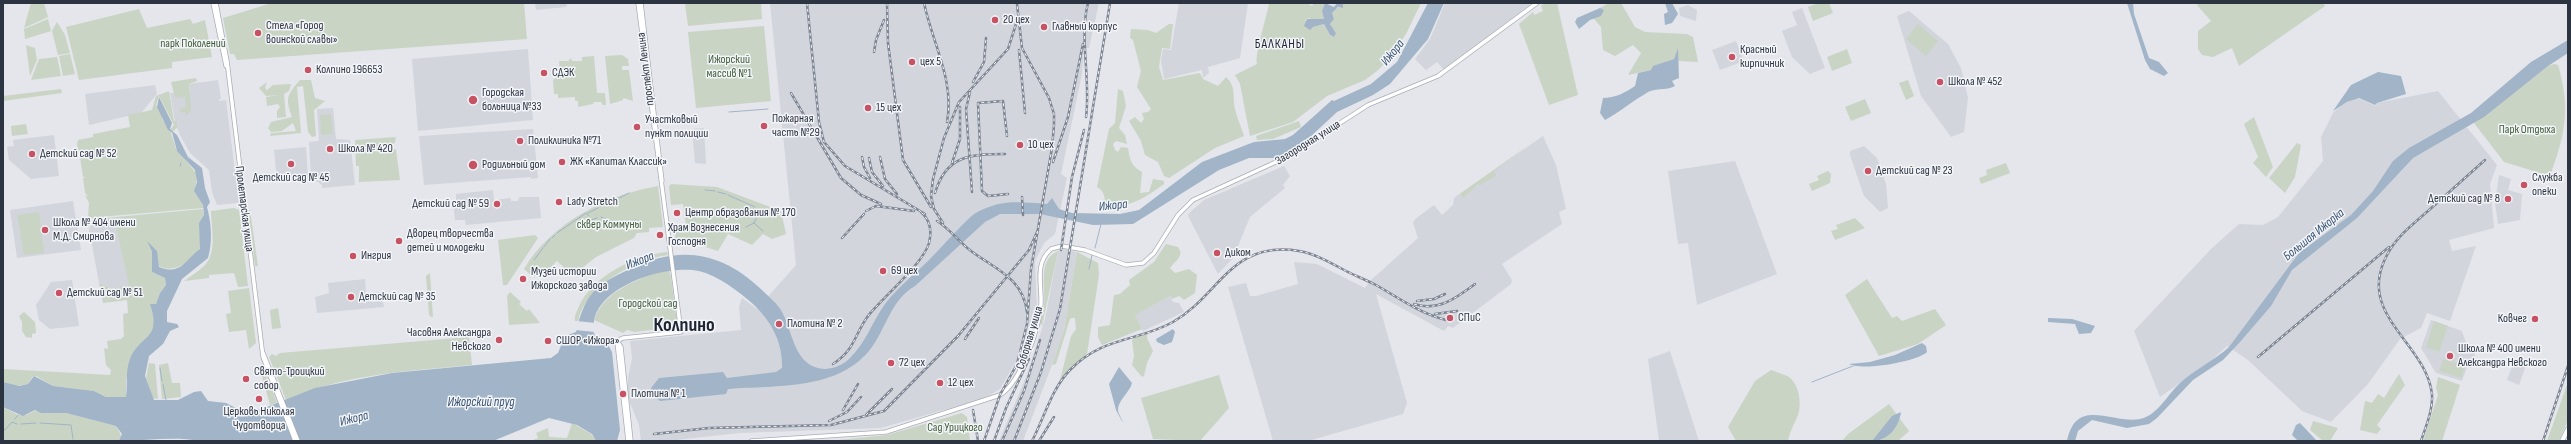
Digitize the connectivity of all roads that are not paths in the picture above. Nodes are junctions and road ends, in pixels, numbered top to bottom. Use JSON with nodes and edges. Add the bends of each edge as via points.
{"nodes":[{"id":1,"x":214,"y":3,"type":"edge"},
{"id":2,"x":640,"y":3,"type":"edge"},
{"id":3,"x":1537,"y":3,"type":"edge"},
{"id":4,"x":1062,"y":246,"type":"joint"},
{"id":5,"x":616,"y":341,"type":"junction"},
{"id":6,"x":280,"y":399,"type":"junction"},
{"id":7,"x":2568,"y":428,"type":"edge"},
{"id":8,"x":295,"y":441,"type":"edge"},
{"id":9,"x":298,"y":441,"type":"edge"},
{"id":10,"x":628,"y":441,"type":"edge"},
{"id":11,"x":631,"y":441,"type":"edge"},
{"id":12,"x":751,"y":441,"type":"edge"},
{"id":13,"x":2562,"y":441,"type":"edge"}],
"edges":[{"from":1,"to":6,"type":"main road","name":"Пролетарская улица","via":[[226,67],[263,352]]},
{"from":2,"to":5,"type":"main road","name":"проспект Ленина","via":[[681,332],[623,338]]},
{"from":3,"to":4,"type":"main road","name":"Загородная улица","via":[[1438,76],[1368,105],[1289,156],[1193,200],[1178,215],[1154,253],[1143,263],[1126,265],[1089,251]]},
{"from":4,"to":12,"type":"main road","name":"Соборная улица","via":[[1051,249],[1043,259],[1040,271],[1041,304],[1037,320],[1023,365],[1011,386],[1004,392],[987,401],[886,432]]},
{"from":5,"to":10,"type":"main road"},
{"from":5,"to":11,"type":"main road","via":[[621,347]]},
{"from":6,"to":8,"type":"main road"},
{"from":6,"to":9,"type":"main road"},
{"from":7,"to":13,"type":"main road"}]}
